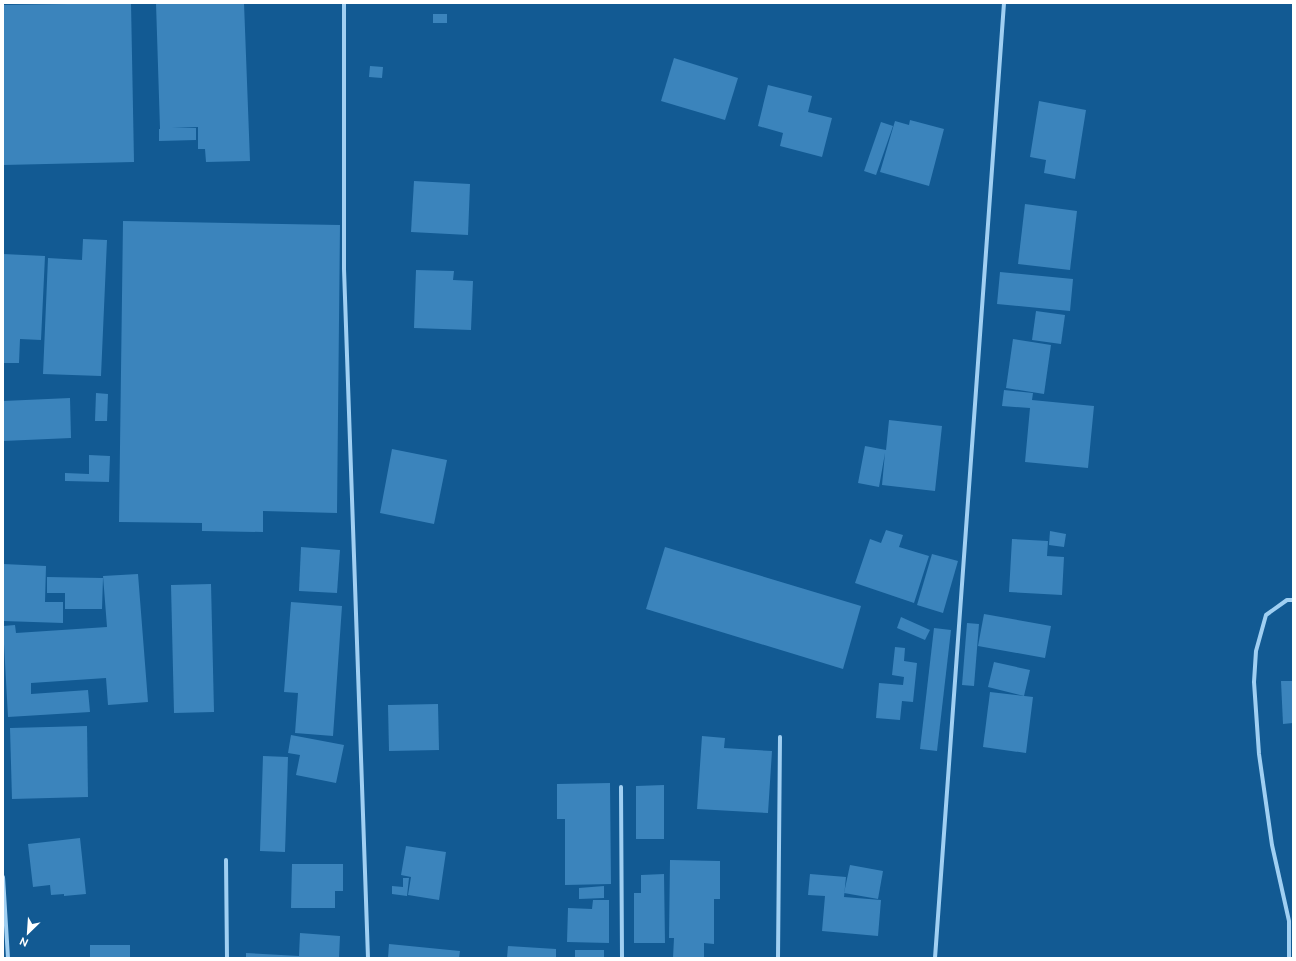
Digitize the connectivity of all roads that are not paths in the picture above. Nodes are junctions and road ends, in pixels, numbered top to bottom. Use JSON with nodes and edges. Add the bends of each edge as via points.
{"nodes":[{"id":1,"x":344,"y":3,"type":"edge"},
{"id":2,"x":1004,"y":3,"type":"edge"},
{"id":3,"x":1293,"y":600,"type":"edge"},
{"id":4,"x":780,"y":737,"type":"dead end"},
{"id":5,"x":621,"y":787,"type":"dead end"},
{"id":6,"x":226,"y":860,"type":"dead end"},
{"id":7,"x":3,"y":877,"type":"edge"},
{"id":8,"x":8,"y":958,"type":"edge"},
{"id":9,"x":227,"y":958,"type":"edge"},
{"id":10,"x":368,"y":958,"type":"edge"},
{"id":11,"x":622,"y":958,"type":"edge"},
{"id":12,"x":778,"y":958,"type":"edge"},
{"id":13,"x":935,"y":958,"type":"edge"},
{"id":14,"x":1289,"y":958,"type":"edge"}],
"edges":[{"from":1,"to":10,"type":"street","via":[[344,277]]},
{"from":2,"to":13,"type":"street"},
{"from":3,"to":14,"type":"street","via":[[1287,600],[1266,615],[1256,650],[1254,682],[1259,754],[1272,845],[1289,921]]},
{"from":4,"to":12,"type":"street"},
{"from":5,"to":11,"type":"street"},
{"from":6,"to":9,"type":"street"},
{"from":7,"to":8,"type":"street"}]}
